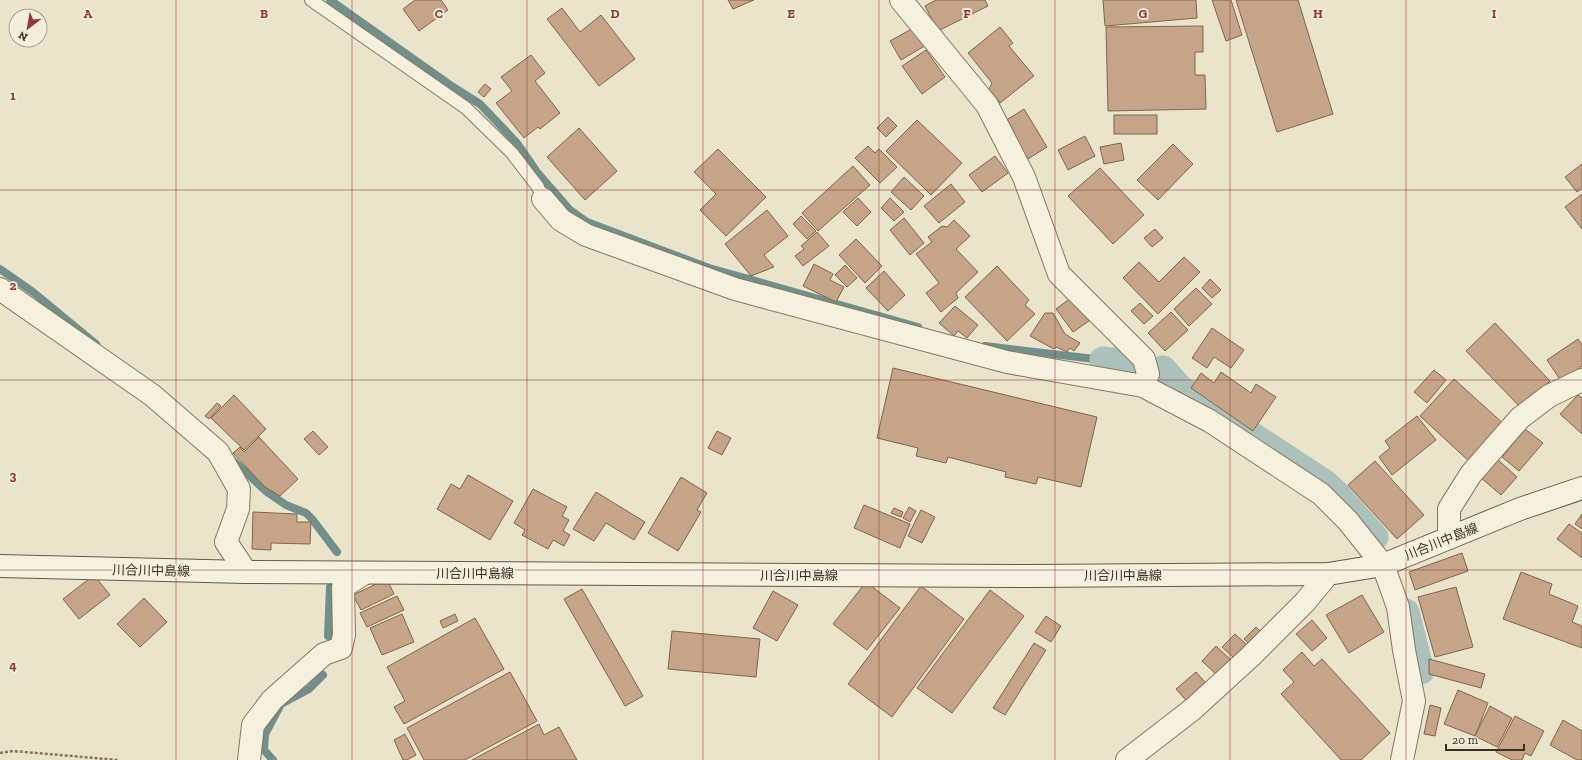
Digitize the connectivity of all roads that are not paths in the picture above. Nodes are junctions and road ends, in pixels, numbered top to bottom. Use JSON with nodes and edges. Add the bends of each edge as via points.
{"nodes":[{"id":1,"x":311,"y":0,"type":"edge"},
{"id":2,"x":901,"y":0,"type":"edge"},
{"id":3,"x":543,"y":199,"type":"joint"},
{"id":4,"x":0,"y":289,"type":"edge"},
{"id":5,"x":1582,"y":380,"type":"edge"},
{"id":6,"x":1143,"y":386,"type":"junction"},
{"id":7,"x":1582,"y":488,"type":"edge"},
{"id":8,"x":1449,"y":538,"type":"junction"},
{"id":9,"x":1383,"y":565,"type":"junction"},
{"id":10,"x":0,"y":566,"type":"edge"},
{"id":11,"x":246,"y":572,"type":"junction"},
{"id":12,"x":365,"y":573,"type":"junction"},
{"id":13,"x":1328,"y":574,"type":"junction"},
{"id":14,"x":248,"y":760,"type":"edge"},
{"id":15,"x":1127,"y":760,"type":"edge"},
{"id":16,"x":1402,"y":760,"type":"edge"}],
"edges":[{"from":1,"to":3,"type":"lane","via":[[466,108],[512,153],[538,187]]},
{"from":2,"to":6,"type":"street","via":[[987,104],[1024,177],[1059,274],[1144,359],[1148,374]]},
{"from":3,"to":6,"type":"street","via":[[561,220],[586,235],[735,289],[1007,362]]},
{"from":4,"to":11,"type":"street","via":[[152,395],[218,452],[239,489],[238,510],[226,542]]},
{"from":5,"to":8,"type":"street","via":[[1549,396],[1520,418],[1471,474],[1448,509]]},
{"from":6,"to":9,"type":"street","via":[[1210,421],[1321,494],[1348,521]]},
{"from":7,"to":8,"type":"street","name":"川合川中島線","via":[[1520,509]]},
{"from":8,"to":9,"type":"street","name":"川合川中島線"},
{"from":9,"to":13,"type":"street","name":"川合川中島線"},
{"from":9,"to":16,"type":"street","via":[[1398,607],[1414,700]]},
{"from":10,"to":11,"type":"street","name":"川合川中島線"},
{"from":11,"to":12,"type":"street","name":"川合川中島線"},
{"from":12,"to":13,"type":"street","name":"川合川中島線","via":[[1021,576]]},
{"from":12,"to":14,"type":"street","via":[[343,587],[344,635],[341,648],[324,654],[272,700],[253,725]]},
{"from":13,"to":15,"type":"street","via":[[1305,602],[1246,661],[1193,709]]}]}
